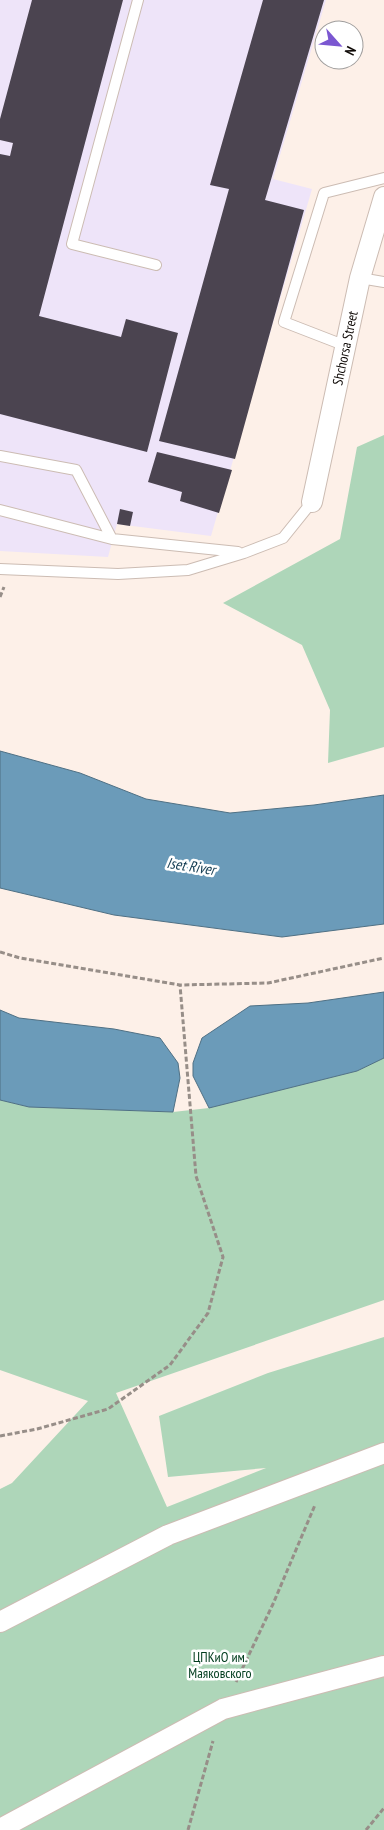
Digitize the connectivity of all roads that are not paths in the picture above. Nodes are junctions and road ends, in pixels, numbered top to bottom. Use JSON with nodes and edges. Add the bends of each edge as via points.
{"nodes":[{"id":1,"x":138,"y":0,"type":"edge"},
{"id":2,"x":384,"y":178,"type":"edge"},
{"id":3,"x":383,"y":206,"type":"edge"},
{"id":4,"x":156,"y":265,"type":"dead end"},
{"id":5,"x":360,"y":278,"type":"junction"},
{"id":6,"x":384,"y":282,"type":"edge"},
{"id":7,"x":346,"y":346,"type":"junction"},
{"id":8,"x":0,"y":456,"type":"edge"},
{"id":9,"x":312,"y":502,"type":"joint"},
{"id":10,"x":0,"y":510,"type":"edge"},
{"id":11,"x":112,"y":539,"type":"junction"},
{"id":12,"x":244,"y":553,"type":"junction"},
{"id":13,"x":0,"y":569,"type":"edge"},
{"id":14,"x":384,"y":1453,"type":"edge"},
{"id":15,"x":0,"y":1622,"type":"edge"},
{"id":16,"x":384,"y":1666,"type":"edge"},
{"id":17,"x":0,"y":1828,"type":"edge"}],
"edges":[{"from":1,"to":4,"type":"lane","via":[[72,244]]},
{"from":2,"to":7,"type":"lane","via":[[324,193],[284,322]]},
{"from":3,"to":5,"type":"street","name":"Shchorsa Street"},
{"from":5,"to":6,"type":"lane"},
{"from":5,"to":7,"type":"street","name":"Shchorsa Street"},
{"from":7,"to":9,"type":"street","name":"Shchorsa Street"},
{"from":8,"to":11,"type":"lane","via":[[76,470]]},
{"from":9,"to":12,"type":"lane","via":[[283,538]]},
{"from":10,"to":11,"type":"lane"},
{"from":11,"to":12,"type":"lane"},
{"from":12,"to":13,"type":"lane","via":[[188,570],[118,574]]},
{"from":14,"to":15,"type":"street","via":[[168,1535]]},
{"from":16,"to":17,"type":"street","via":[[223,1709]]}]}
